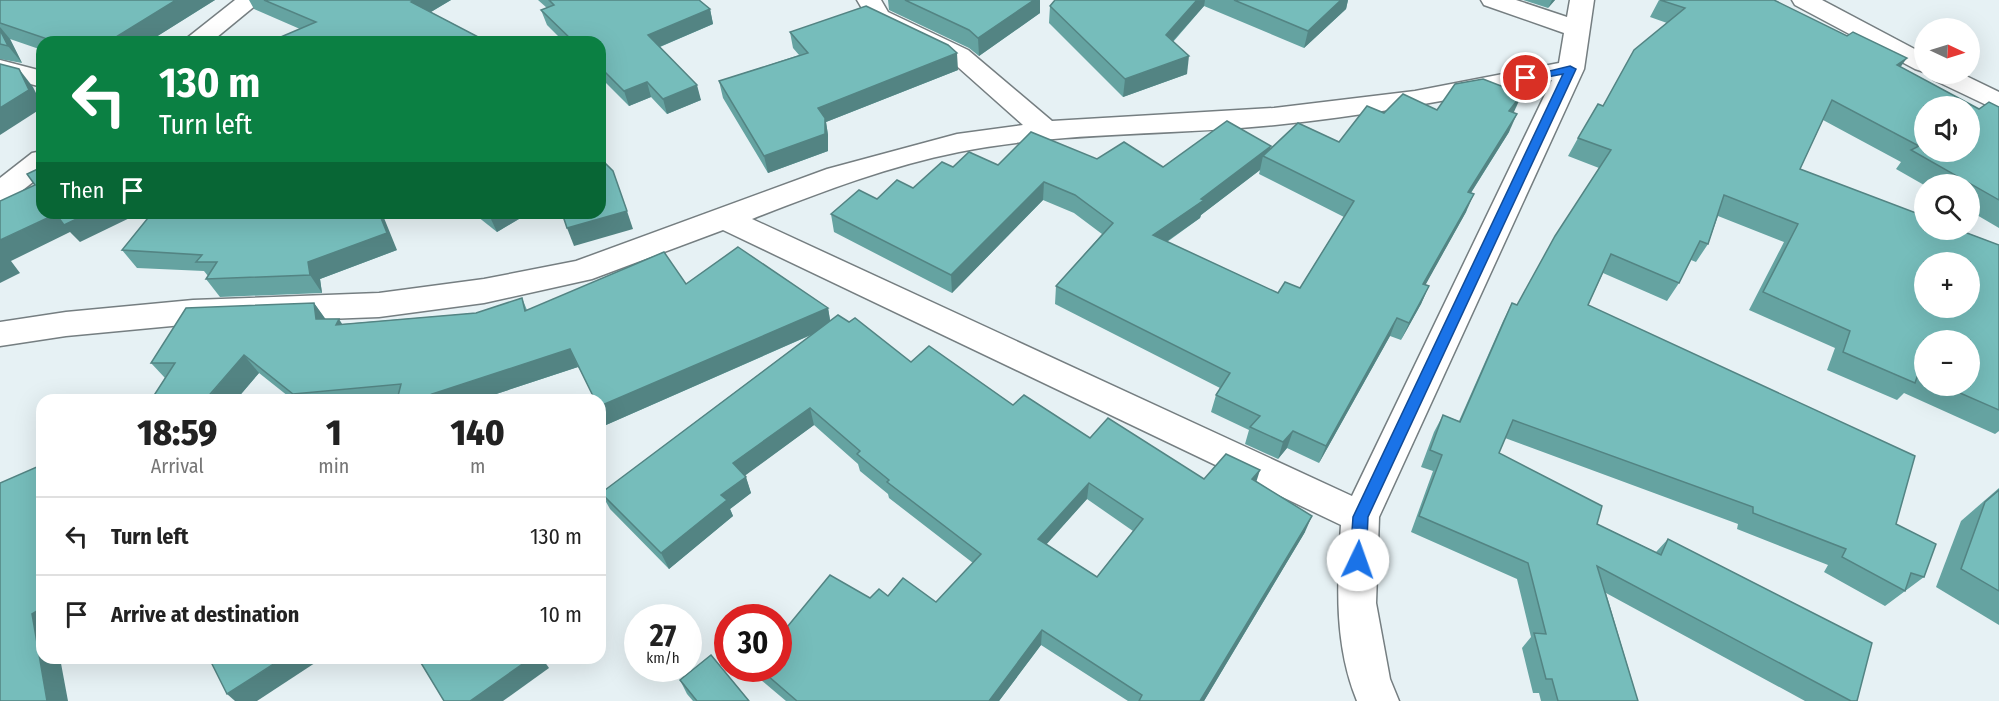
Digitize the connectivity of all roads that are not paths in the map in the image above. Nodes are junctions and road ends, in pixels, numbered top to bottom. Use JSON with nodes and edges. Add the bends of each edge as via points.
{"nodes":[{"id":1,"x":250,"y":0,"type":"edge"},
{"id":2,"x":869,"y":0,"type":"edge"},
{"id":3,"x":1492,"y":0,"type":"edge"},
{"id":4,"x":1804,"y":0,"type":"edge"},
{"id":5,"x":1581,"y":15,"type":"edge"},
{"id":6,"x":203,"y":36,"type":"edge"},
{"id":7,"x":1914,"y":59,"type":"edge"},
{"id":8,"x":0,"y":68,"type":"edge"},
{"id":9,"x":1570,"y":69,"type":"junction"},
{"id":10,"x":36,"y":77,"type":"edge"},
{"id":11,"x":1962,"y":84,"type":"edge"},
{"id":12,"x":1999,"y":103,"type":"edge"},
{"id":13,"x":1046,"y":130,"type":"junction"},
{"id":14,"x":36,"y":165,"type":"edge"},
{"id":15,"x":0,"y":193,"type":"edge"},
{"id":16,"x":722,"y":218,"type":"junction"},
{"id":17,"x":0,"y":334,"type":"edge"},
{"id":18,"x":1360,"y":517,"type":"junction"},
{"id":19,"x":1378,"y":701,"type":"edge"}],
"edges":[{"from":1,"to":6,"type":"street"},
{"from":2,"to":13,"type":"street","via":[[879,17],[959,55]]},
{"from":3,"to":5,"type":"street"},
{"from":4,"to":7,"type":"street"},
{"from":5,"to":9,"type":"street"},
{"from":8,"to":10,"type":"street"},
{"from":9,"to":13,"type":"street","via":[[1415,99],[1275,117]]},
{"from":9,"to":18,"type":"street"},
{"from":11,"to":12,"type":"street"},
{"from":13,"to":16,"type":"street","via":[[957,144],[837,176]]},
{"from":14,"to":15,"type":"street"},
{"from":16,"to":17,"type":"street","via":[[580,271],[484,291],[379,304],[193,312]]},
{"from":16,"to":18,"type":"street"},
{"from":18,"to":19,"type":"street","via":[[1356,603],[1370,680]]}]}
